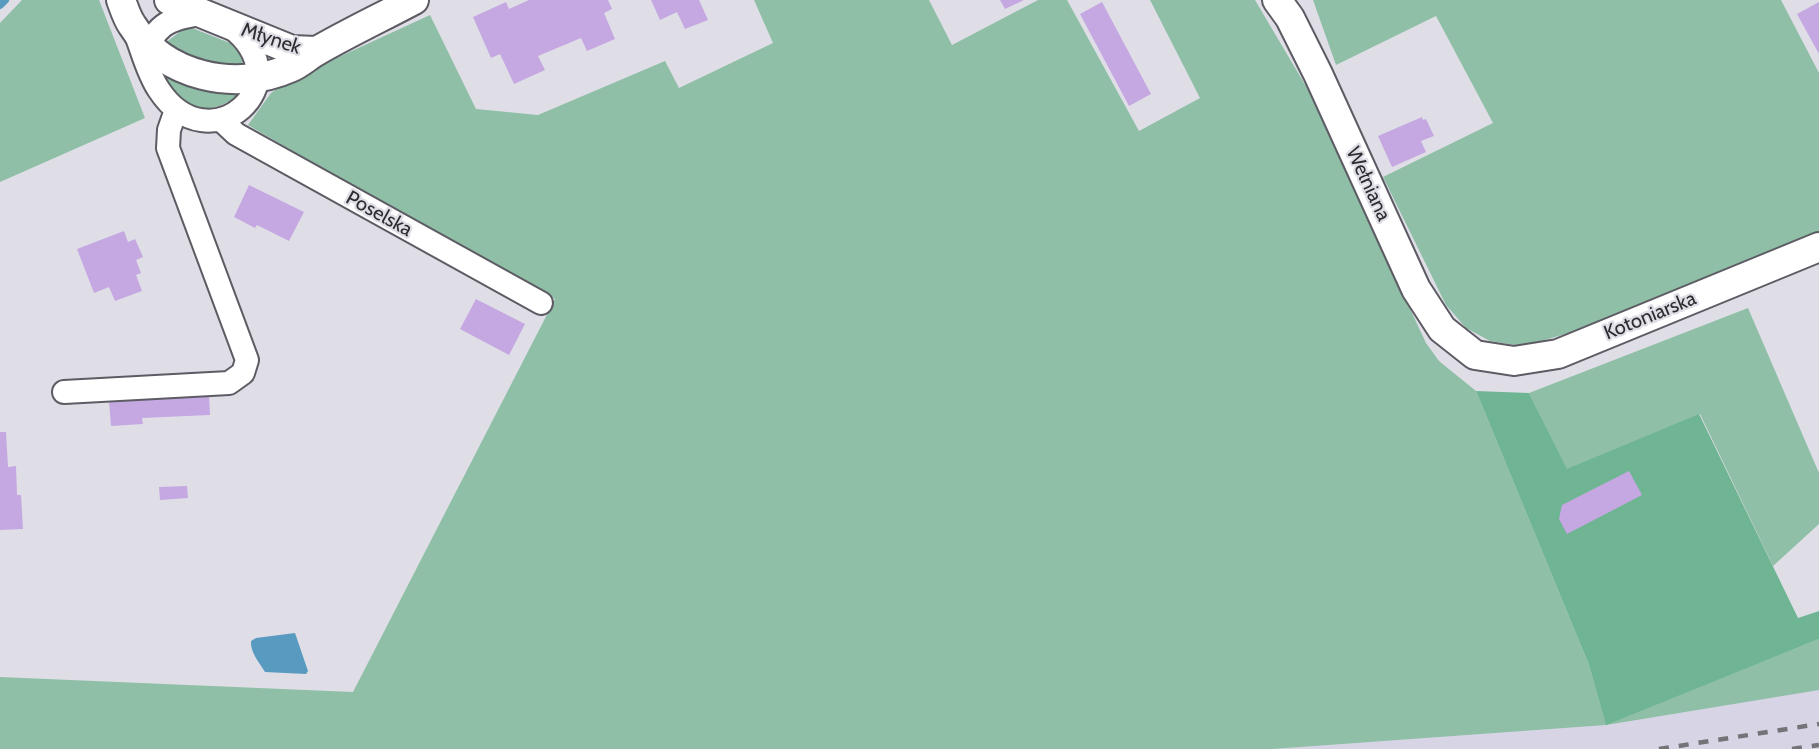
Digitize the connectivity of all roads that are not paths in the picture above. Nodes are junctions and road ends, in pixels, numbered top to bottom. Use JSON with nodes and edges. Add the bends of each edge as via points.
{"nodes":[{"id":1,"x":169,"y":0,"type":"edge"},
{"id":2,"x":414,"y":0,"type":"edge"},
{"id":3,"x":1277,"y":0,"type":"edge"},
{"id":4,"x":201,"y":14,"type":"junction"},
{"id":5,"x":227,"y":24,"type":"junction"},
{"id":6,"x":137,"y":33,"type":"edge"},
{"id":7,"x":316,"y":51,"type":"junction"},
{"id":8,"x":258,"y":78,"type":"junction"},
{"id":9,"x":176,"y":110,"type":"junction"},
{"id":10,"x":221,"y":120,"type":"junction"},
{"id":11,"x":1819,"y":247,"type":"edge"},
{"id":12,"x":541,"y":303,"type":"dead end"},
{"id":13,"x":1475,"y":355,"type":"joint"},
{"id":14,"x":64,"y":392,"type":"dead end"}],
"edges":[{"from":1,"to":4,"type":"street","name":"Młynek"},
{"from":2,"to":7,"type":"street","name":"Młynek"},
{"from":3,"to":13,"type":"street","name":"Wełniana","via":[[1318,74],[1416,289],[1442,329]]},
{"from":4,"to":5,"type":"street","name":"Młynek"},
{"from":4,"to":6,"type":"street","via":[[180,17],[156,31]]},
{"from":5,"to":7,"type":"street","name":"Młynek","via":[[292,50]]},
{"from":5,"to":8,"type":"street","via":[[242,36],[253,53]]},
{"from":6,"to":8,"type":"street","name":"Młynek","via":[[151,49],[178,66],[207,76]]},
{"from":6,"to":9,"type":"street","via":[[158,90]]},
{"from":7,"to":8,"type":"street","name":"Młynek","via":[[292,68]]},
{"from":8,"to":10,"type":"street","via":[[242,109]]},
{"from":9,"to":10,"type":"street","via":[[197,119]]},
{"from":9,"to":14,"type":"street","via":[[168,148],[247,360],[243,373],[229,383]]},
{"from":10,"to":12,"type":"street","name":"Poselska","via":[[236,134]]},
{"from":11,"to":13,"type":"street","name":"Kotoniarska","via":[[1558,354],[1514,361]]}]}
